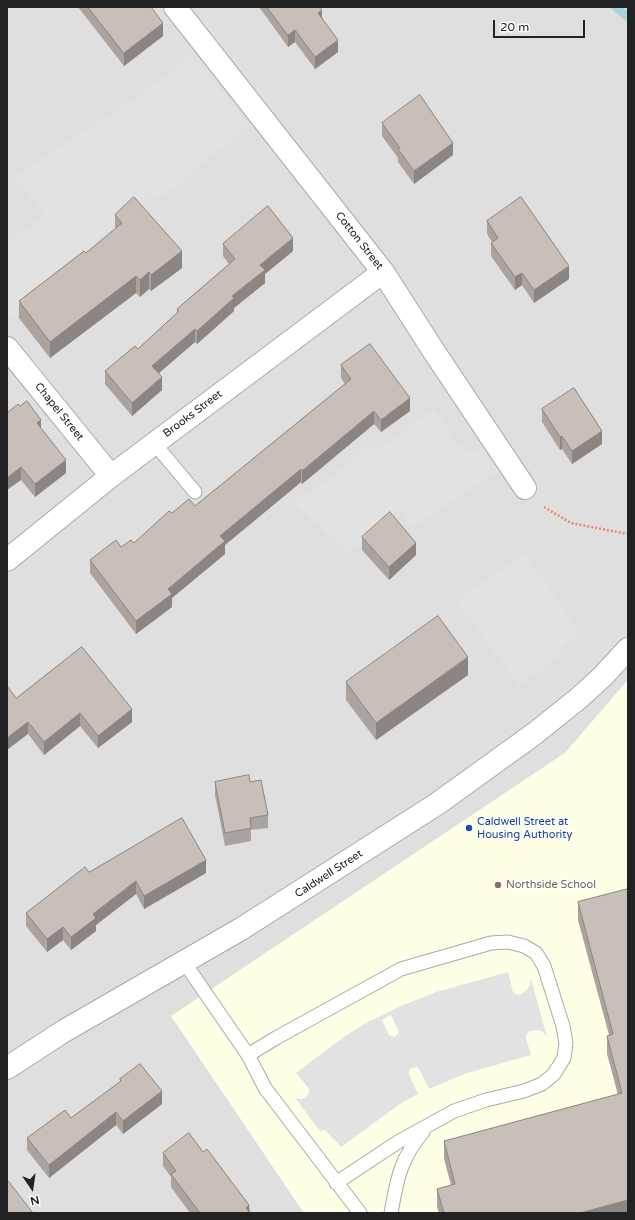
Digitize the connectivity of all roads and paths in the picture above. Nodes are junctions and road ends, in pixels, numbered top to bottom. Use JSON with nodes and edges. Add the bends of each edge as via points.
{"nodes":[{"id":1,"x":175,"y":7,"type":"edge"},
{"id":2,"x":383,"y":272,"type":"junction"},
{"id":3,"x":7,"y":348,"type":"edge"},
{"id":4,"x":154,"y":444,"type":"junction"},
{"id":5,"x":111,"y":476,"type":"junction"},
{"id":6,"x":525,"y":488,"type":"joint"},
{"id":7,"x":195,"y":492,"type":"dead end"},
{"id":8,"x":628,"y":534,"type":"edge"},
{"id":9,"x":7,"y":560,"type":"edge"},
{"id":10,"x":627,"y":652,"type":"edge"},
{"id":11,"x":184,"y":962,"type":"junction"},
{"id":12,"x":248,"y":1055,"type":"junction"},
{"id":13,"x":7,"y":1068,"type":"edge"},
{"id":14,"x":429,"y":1126,"type":"junction"},
{"id":15,"x":336,"y":1183,"type":"junction"},
{"id":16,"x":360,"y":1213,"type":"edge"},
{"id":17,"x":391,"y":1213,"type":"edge"}],
"edges":[{"from":1,"to":2,"type":"street","name":"Cotton Street"},
{"from":2,"to":4,"type":"street","name":"Brooks Street"},
{"from":2,"to":6,"type":"street","name":"Cotton Street"},
{"from":3,"to":5,"type":"street","name":"Chapel Street"},
{"from":4,"to":5,"type":"street","name":"Brooks Street"},
{"from":4,"to":7,"type":"lane"},
{"from":5,"to":9,"type":"street","name":"Brooks Street"},
{"from":6,"to":8,"type":"path","via":[[547,509],[571,523]]},
{"from":10,"to":11,"type":"street","name":"Caldwell Street","via":[[579,698],[437,804],[241,930]]},
{"from":11,"to":12,"type":"lane"},
{"from":11,"to":13,"type":"street","name":"Caldwell Street","via":[[64,1031]]},
{"from":12,"to":14,"type":"lane","via":[[401,969],[491,943],[508,942],[524,946],[536,953],[544,966],[563,1026],[566,1043],[564,1058],[554,1074],[542,1084],[486,1100],[454,1112]]},
{"from":12,"to":15,"type":"lane","via":[[265,1088]]},
{"from":14,"to":15,"type":"lane","via":[[398,1142]]},
{"from":14,"to":17,"type":"lane","via":[[411,1145],[402,1165]]},
{"from":15,"to":16,"type":"lane"}]}
